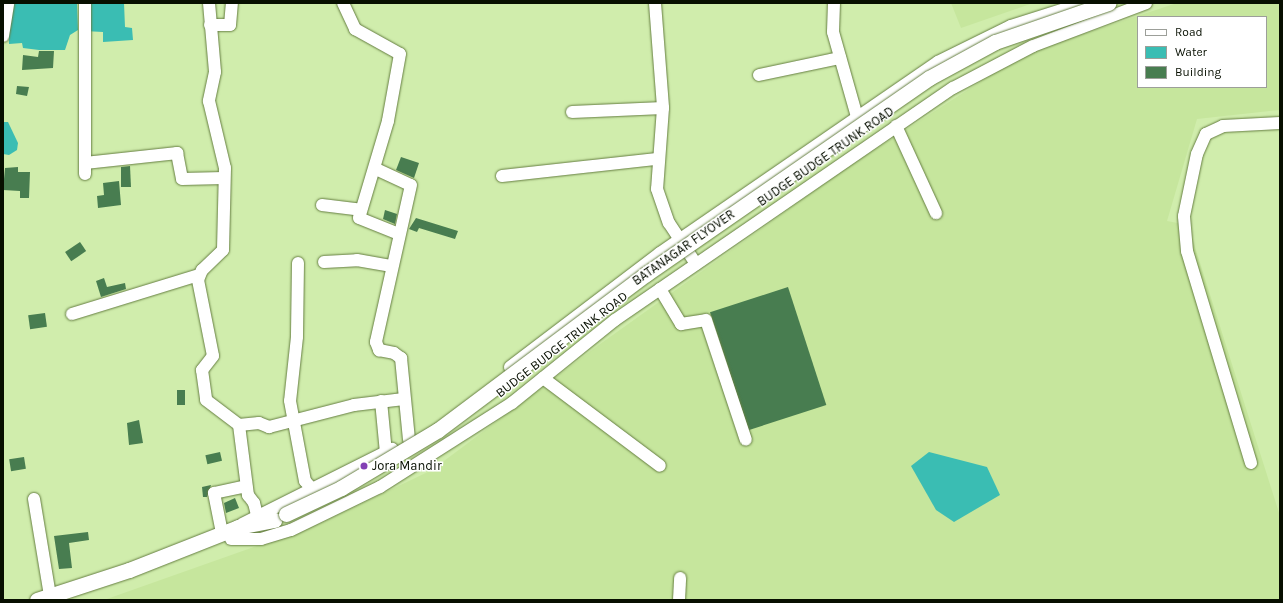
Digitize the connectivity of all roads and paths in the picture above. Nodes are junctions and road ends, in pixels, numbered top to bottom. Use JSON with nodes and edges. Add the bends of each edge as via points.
{"nodes":[{"id":1,"x":8,"y":3,"type":"edge"},
{"id":2,"x":85,"y":3,"type":"edge"},
{"id":3,"x":209,"y":3,"type":"edge"},
{"id":4,"x":232,"y":3,"type":"edge"},
{"id":5,"x":343,"y":3,"type":"edge"},
{"id":6,"x":655,"y":3,"type":"edge"},
{"id":7,"x":834,"y":3,"type":"edge"},
{"id":8,"x":1084,"y":3,"type":"edge"},
{"id":9,"x":1108,"y":3,"type":"edge"},
{"id":10,"x":1146,"y":3,"type":"edge"},
{"id":11,"x":210,"y":25,"type":"junction"},
{"id":12,"x":3,"y":36,"type":"edge"},
{"id":13,"x":840,"y":38,"type":"dead end"},
{"id":14,"x":840,"y":58,"type":"junction"},
{"id":15,"x":759,"y":75,"type":"dead end"},
{"id":16,"x":663,"y":108,"type":"junction"},
{"id":17,"x":572,"y":112,"type":"dead end"},
{"id":18,"x":860,"y":115,"type":"junction"},
{"id":19,"x":1280,"y":123,"type":"edge"},
{"id":20,"x":896,"y":126,"type":"junction"},
{"id":21,"x":657,"y":159,"type":"junction"},
{"id":22,"x":376,"y":169,"type":"junction"},
{"id":23,"x":502,"y":176,"type":"dead end"},
{"id":24,"x":224,"y":178,"type":"junction"},
{"id":25,"x":322,"y":205,"type":"dead end"},
{"id":26,"x":361,"y":210,"type":"junction"},
{"id":27,"x":936,"y":213,"type":"dead end"},
{"id":28,"x":399,"y":234,"type":"junction"},
{"id":29,"x":679,"y":240,"type":"junction"},
{"id":30,"x":324,"y":262,"type":"dead end"},
{"id":31,"x":298,"y":263,"type":"dead end"},
{"id":32,"x":696,"y":264,"type":"junction"},
{"id":33,"x":390,"y":266,"type":"junction"},
{"id":34,"x":199,"y":275,"type":"junction"},
{"id":35,"x":660,"y":289,"type":"junction"},
{"id":36,"x":72,"y":314,"type":"dead end"},
{"id":37,"x":543,"y":378,"type":"junction"},
{"id":38,"x":404,"y":399,"type":"junction"},
{"id":39,"x":380,"y":401,"type":"junction"},
{"id":40,"x":295,"y":421,"type":"junction"},
{"id":41,"x":239,"y":425,"type":"junction"},
{"id":42,"x":409,"y":440,"type":"junction"},
{"id":43,"x":746,"y":440,"type":"dead end"},
{"id":44,"x":386,"y":453,"type":"junction"},
{"id":45,"x":1251,"y":463,"type":"dead end"},
{"id":46,"x":660,"y":466,"type":"dead end"},
{"id":47,"x":246,"y":486,"type":"junction"},
{"id":48,"x":313,"y":490,"type":"junction"},
{"id":49,"x":34,"y":499,"type":"dead end"},
{"id":50,"x":257,"y":515,"type":"junction"},
{"id":51,"x":230,"y":533,"type":"junction"},
{"id":52,"x":680,"y":578,"type":"dead end"},
{"id":53,"x":48,"y":599,"type":"edge"},
{"id":54,"x":679,"y":600,"type":"edge"}],
"edges":[{"from":1,"to":12,"type":"street"},
{"from":2,"to":24,"type":"street","via":[[85,169],[177,153],[182,179]]},
{"from":3,"to":11,"type":"street"},
{"from":4,"to":11,"type":"street","via":[[230,24]]},
{"from":5,"to":22,"type":"street","via":[[355,29],[400,54]]},
{"from":6,"to":16,"type":"street"},
{"from":7,"to":14,"type":"street","via":[[833,32]]},
{"from":8,"to":18,"type":"street","name":"BUDGE BUDGE TRUNK ROAD","via":[[1011,26],[970,44]]},
{"from":9,"to":51,"type":"main road","name":"BATANAGAR FLYOVER","bridge":true,"via":[[995,42],[935,75],[646,274],[438,430],[341,488],[280,517]]},
{"from":10,"to":20,"type":"street","name":"BUDGE BUDGE TRUNK ROAD","via":[[989,67]]},
{"from":11,"to":24,"type":"street","via":[[215,72],[209,101],[223,149]]},
{"from":13,"to":18,"type":"street"},
{"from":14,"to":15,"type":"street"},
{"from":14,"to":18,"type":"street"},
{"from":16,"to":17,"type":"street"},
{"from":16,"to":21,"type":"street"},
{"from":18,"to":29,"type":"street","name":"BUDGE BUDGE TRUNK ROAD"},
{"from":19,"to":45,"type":"street","via":[[1223,126],[1206,134],[1197,154],[1184,216],[1188,251]]},
{"from":20,"to":27,"type":"street"},
{"from":20,"to":32,"type":"street","name":"BUDGE BUDGE TRUNK ROAD"},
{"from":21,"to":23,"type":"street"},
{"from":21,"to":29,"type":"street","via":[[660,204]]},
{"from":22,"to":26,"type":"street"},
{"from":22,"to":28,"type":"street","via":[[411,185]]},
{"from":24,"to":34,"type":"street","via":[[223,250]]},
{"from":25,"to":26,"type":"street"},
{"from":26,"to":28,"type":"street","via":[[359,218]]},
{"from":28,"to":33,"type":"street"},
{"from":29,"to":32,"type":"street"},
{"from":29,"to":42,"type":"street","name":"BUDGE BUDGE TRUNK ROAD","via":[[472,398]]},
{"from":30,"to":33,"type":"street","via":[[358,260]]},
{"from":31,"to":40,"type":"street","via":[[297,337],[290,392]]},
{"from":32,"to":35,"type":"street","name":"BUDGE BUDGE TRUNK ROAD"},
{"from":33,"to":38,"type":"street","via":[[376,345],[401,358]]},
{"from":34,"to":36,"type":"street"},
{"from":34,"to":41,"type":"street","via":[[213,356],[202,370],[204,395],[210,404]]},
{"from":35,"to":37,"type":"street","name":"BUDGE BUDGE TRUNK ROAD"},
{"from":35,"to":43,"type":"street","via":[[681,324],[706,320]]},
{"from":37,"to":46,"type":"street"},
{"from":37,"to":51,"type":"street","name":"BUDGE BUDGE TRUNK ROAD","via":[[453,443],[374,491],[272,536]]},
{"from":38,"to":39,"type":"street"},
{"from":38,"to":42,"type":"street"},
{"from":39,"to":40,"type":"street"},
{"from":39,"to":44,"type":"street"},
{"from":40,"to":41,"type":"street","via":[[269,427],[261,424]]},
{"from":40,"to":48,"type":"street","via":[[305,481]]},
{"from":41,"to":47,"type":"street"},
{"from":42,"to":44,"type":"street","name":"BUDGE BUDGE TRUNK ROAD"},
{"from":44,"to":48,"type":"street","name":"BUDGE BUDGE TRUNK ROAD"},
{"from":47,"to":50,"type":"street"},
{"from":47,"to":51,"type":"street","via":[[214,493]]},
{"from":48,"to":50,"type":"street","name":"BUDGE BUDGE TRUNK ROAD"},
{"from":49,"to":53,"type":"street"},
{"from":50,"to":51,"type":"street","name":"BUDGE BUDGE TRUNK ROAD"},
{"from":51,"to":53,"type":"main road","name":"BATANAGAR FLYOVER"},
{"from":52,"to":54,"type":"street"}]}
